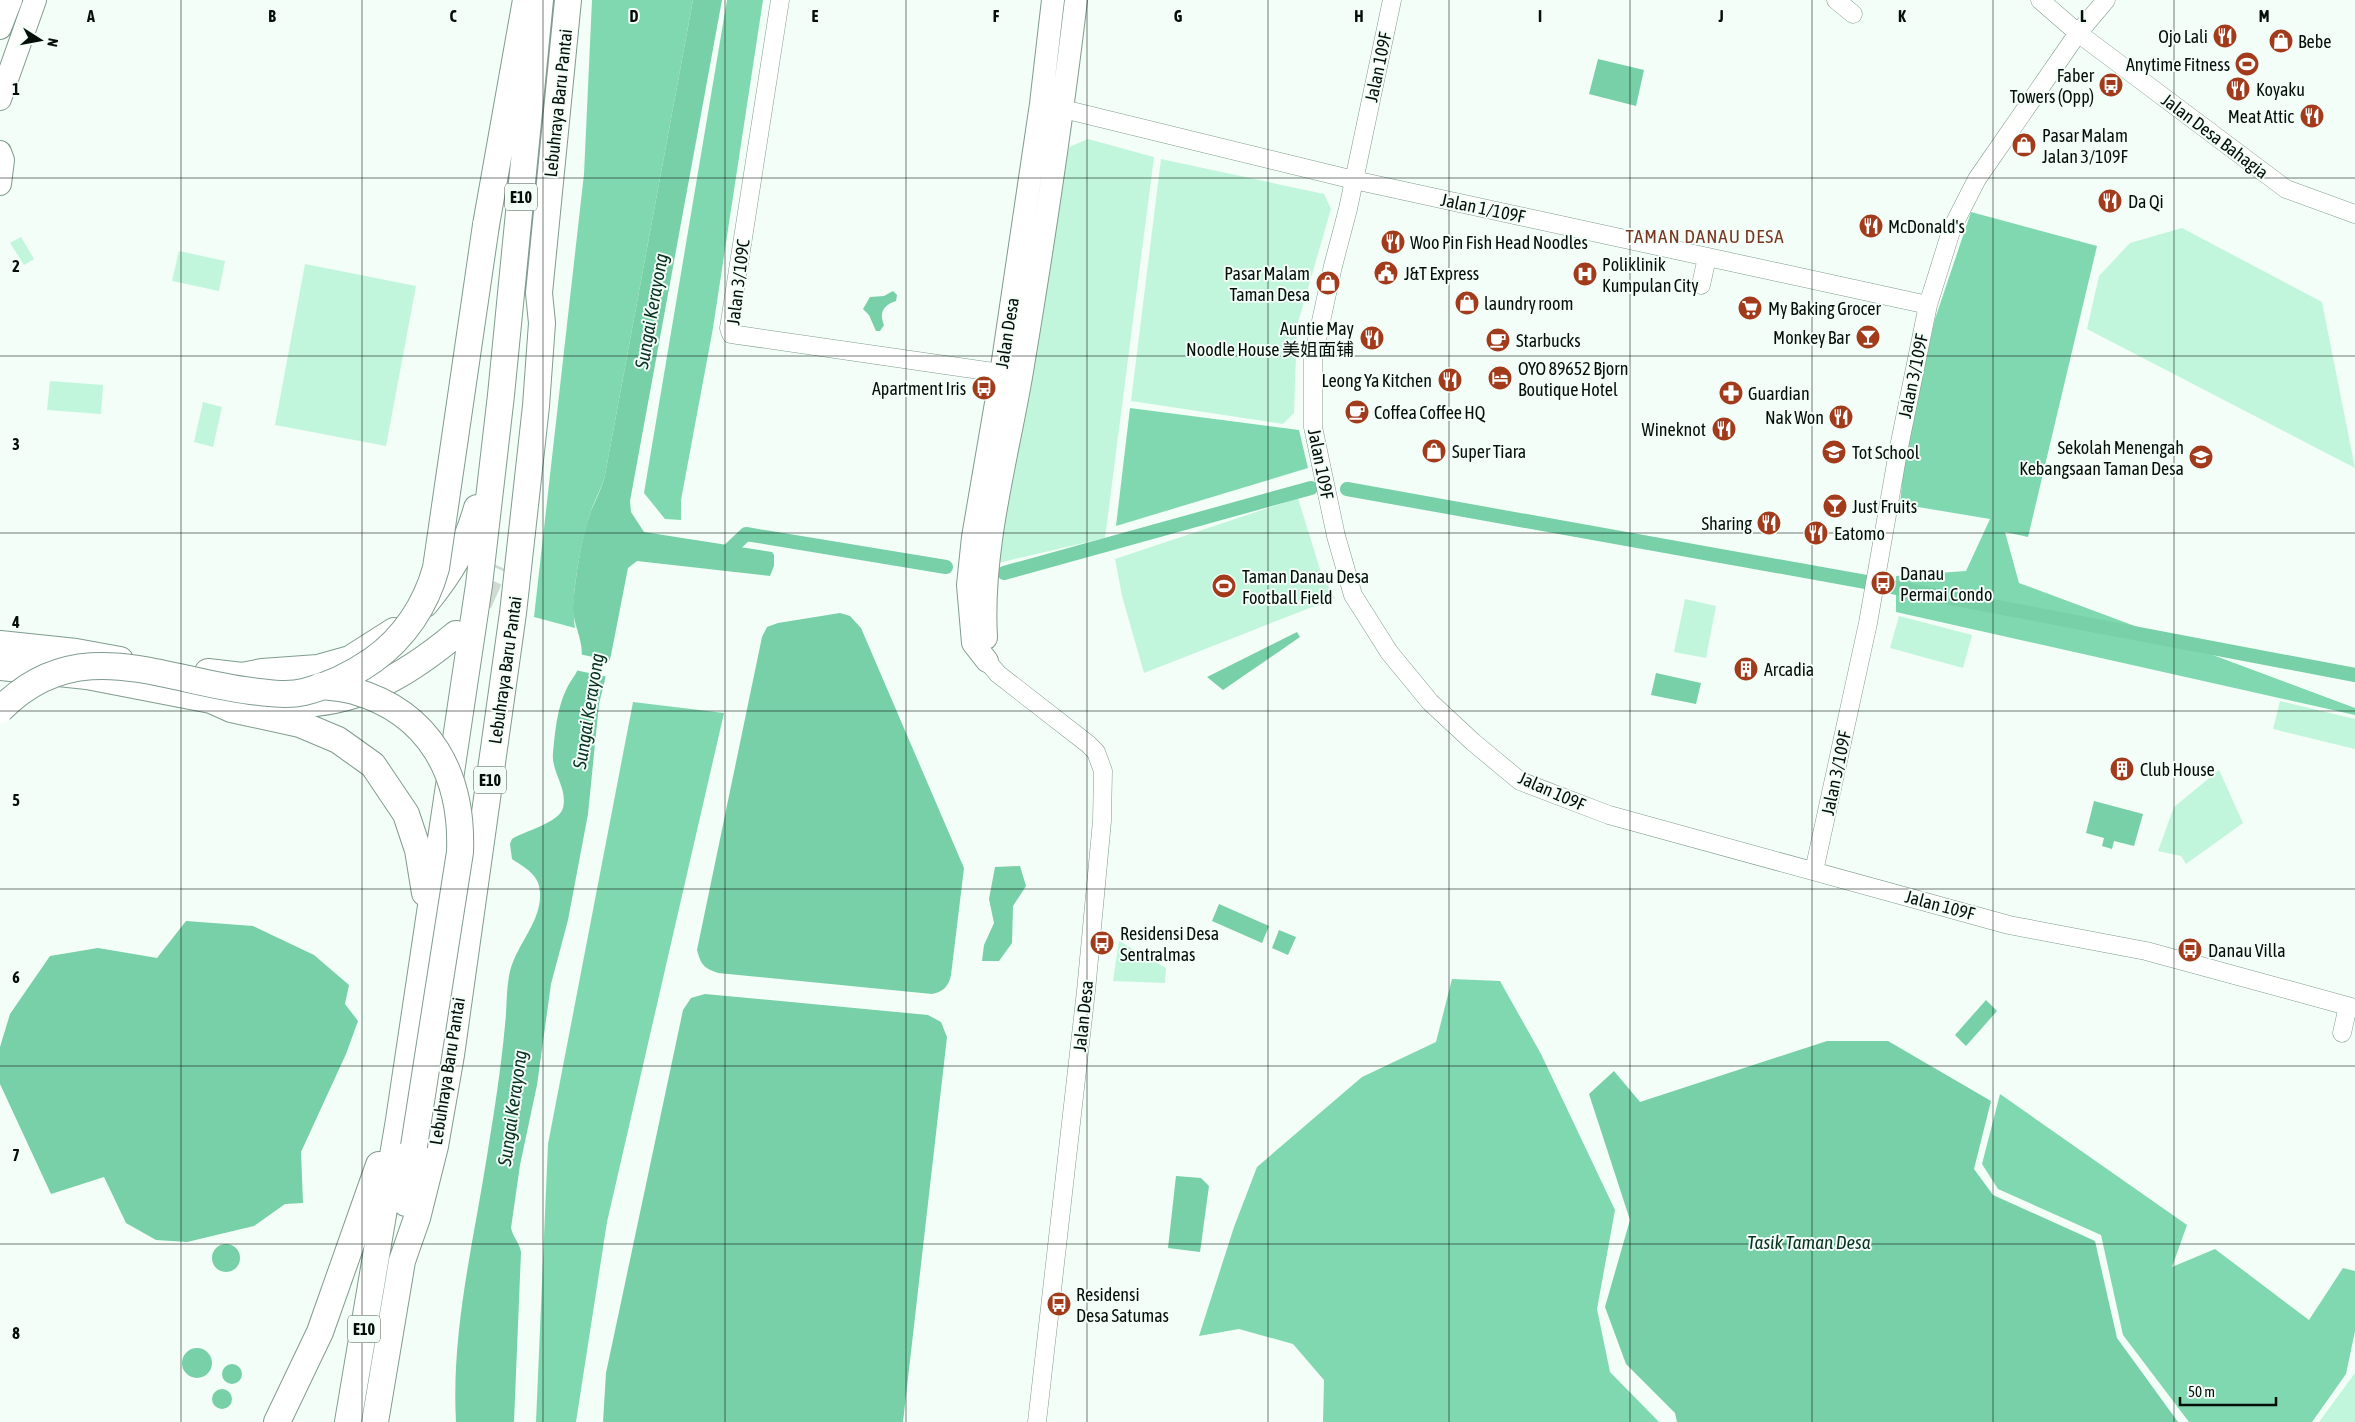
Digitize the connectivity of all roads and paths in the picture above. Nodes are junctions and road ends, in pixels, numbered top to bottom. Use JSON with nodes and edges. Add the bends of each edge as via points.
{"nodes":[{"id":1,"x":11,"y":0,"type":"edge"},
{"id":2,"x":35,"y":0,"type":"edge"},
{"id":3,"x":526,"y":0,"type":"edge"},
{"id":4,"x":540,"y":0,"type":"edge"},
{"id":5,"x":568,"y":0,"type":"edge"},
{"id":6,"x":780,"y":0,"type":"edge"},
{"id":7,"x":1053,"y":0,"type":"edge"},
{"id":8,"x":1076,"y":0,"type":"edge"},
{"id":9,"x":1392,"y":0,"type":"edge"},
{"id":10,"x":1836,"y":0,"type":"edge"},
{"id":11,"x":2040,"y":0,"type":"edge"},
{"id":12,"x":2106,"y":0,"type":"edge"},
{"id":13,"x":1853,"y":14,"type":"dead end"},
{"id":14,"x":0,"y":28,"type":"edge"},
{"id":15,"x":2078,"y":33,"type":"junction"},
{"id":16,"x":0,"y":99,"type":"edge"},
{"id":17,"x":1041,"y":104,"type":"junction"},
{"id":18,"x":1063,"y":109,"type":"junction"},
{"id":19,"x":0,"y":152,"type":"edge"},
{"id":20,"x":1354,"y":180,"type":"junction"},
{"id":21,"x":0,"y":184,"type":"edge"},
{"id":22,"x":2355,"y":214,"type":"edge"},
{"id":23,"x":1707,"y":257,"type":"junction"},
{"id":24,"x":1701,"y":285,"type":"dead end"},
{"id":25,"x":539,"y":293,"type":"junction"},
{"id":26,"x":1928,"y":306,"type":"junction"},
{"id":27,"x":1011,"y":375,"type":"junction"},
{"id":28,"x":501,"y":395,"type":"junction"},
{"id":29,"x":496,"y":565,"type":"tunnel mouth"},
{"id":30,"x":0,"y":628,"type":"edge"},
{"id":31,"x":456,"y":634,"type":"dead end"},
{"id":32,"x":17,"y":654,"type":"edge"},
{"id":33,"x":987,"y":662,"type":"joint"},
{"id":34,"x":0,"y":667,"type":"edge"},
{"id":35,"x":0,"y":675,"type":"edge"},
{"id":36,"x":242,"y":676,"type":"junction"},
{"id":37,"x":211,"y":700,"type":"junction"},
{"id":38,"x":0,"y":710,"type":"edge"},
{"id":39,"x":1814,"y":871,"type":"junction"},
{"id":40,"x":429,"y":917,"type":"junction"},
{"id":41,"x":2351,"y":1007,"type":"edge"},
{"id":42,"x":2342,"y":1033,"type":"dead end"},
{"id":43,"x":399,"y":1120,"type":"junction"},
{"id":44,"x":402,"y":1260,"type":"junction"},
{"id":45,"x":277,"y":1422,"type":"edge"},
{"id":46,"x":348,"y":1422,"type":"edge"},
{"id":47,"x":375,"y":1422,"type":"edge"},
{"id":48,"x":1037,"y":1422,"type":"edge"}],
"edges":[{"from":1,"to":14,"type":"main road"},
{"from":2,"to":16,"type":"main road"},
{"from":3,"to":38,"type":"highway","bridge":true,"via":[[486,225],[436,568],[420,608],[393,644],[374,659],[353,672],[304,692],[237,689],[132,666],[106,664],[57,674],[26,689]]},
{"from":4,"to":28,"type":"highway","name":"Lebuhraya Baru Pantai","number":"E10"},
{"from":5,"to":25,"type":"highway","name":"Lebuhraya Baru Pantai","number":"E10"},
{"from":6,"to":27,"type":"street","name":"Jalan 3/109C","via":[[729,328],[734,336]]},
{"from":7,"to":17,"type":"main road","name":"Jalan Desa"},
{"from":8,"to":18,"type":"main road","name":"Jalan Desa"},
{"from":9,"to":20,"type":"street","name":"Jalan 109F"},
{"from":10,"to":13,"type":"street"},
{"from":11,"to":15,"type":"street","name":"Jalan Desa Bahagia"},
{"from":12,"to":15,"type":"street","name":"Jalan 3/109F"},
{"from":15,"to":22,"type":"street","name":"Jalan Desa Bahagia","via":[[2286,189]]},
{"from":15,"to":26,"type":"street","name":"Jalan 3/109F","via":[[1977,179],[1952,228]]},
{"from":17,"to":18,"type":"street","name":"Jalan 1/109F"},
{"from":17,"to":27,"type":"main road","name":"Jalan Desa"},
{"from":18,"to":20,"type":"street","name":"Jalan 1/109F"},
{"from":18,"to":27,"type":"main road","name":"Jalan Desa"},
{"from":19,"to":21,"type":"main road"},
{"from":20,"to":23,"type":"street","name":"Jalan 1/109F"},
{"from":20,"to":39,"type":"street","name":"Jalan 109F","via":[[1313,358],[1313,427],[1336,536],[1353,595],[1363,615],[1388,652],[1430,702],[1520,781],[1609,816]]},
{"from":23,"to":24,"type":"street"},
{"from":23,"to":26,"type":"street","name":"Jalan 1/109F"},
{"from":25,"to":29,"type":"highway","via":[[528,320],[508,504]]},
{"from":25,"to":44,"type":"highway","name":"Lebuhraya Baru Pantai","number":"E10","via":[[542,323],[536,406],[509,642],[435,1146],[418,1218]]},
{"from":26,"to":39,"type":"street","name":"Jalan 3/109F","via":[[1868,623]]},
{"from":27,"to":33,"type":"main road","name":"Jalan Desa","via":[[973,537],[968,585],[973,643]]},
{"from":28,"to":36,"type":"highway","via":[[485,454],[479,502],[470,533],[458,560],[423,607],[400,627],[350,659],[318,668]]},
{"from":28,"to":40,"type":"highway","name":"Lebuhraya Baru Pantai","number":"E10","via":[[479,585]]},
{"from":30,"to":32,"type":"highway"},
{"from":31,"to":37,"type":"highway","via":[[389,682],[344,698],[300,704],[236,698]]},
{"from":32,"to":34,"type":"highway"},
{"from":32,"to":35,"type":"highway"},
{"from":32,"to":36,"type":"highway","via":[[76,652]]},
{"from":32,"to":37,"type":"highway","via":[[87,676]]},
{"from":33,"to":48,"type":"street","name":"Jalan Desa","via":[[1088,744],[1096,752],[1103,771],[1102,821],[1086,991]]},
{"from":36,"to":44,"type":"highway","bridge":true,"via":[[352,690],[381,701],[407,716],[429,738],[451,780],[461,831],[460,852],[402,1225]]},
{"from":37,"to":40,"type":"highway","via":[[232,709],[321,731],[373,765],[397,798],[413,832]]},
{"from":39,"to":41,"type":"street","name":"Jalan 109F","via":[[2009,925],[2146,951]]},
{"from":40,"to":43,"type":"highway","name":"Lebuhraya Baru Pantai","number":"E10"},
{"from":41,"to":42,"type":"street"},
{"from":43,"to":45,"type":"highway","via":[[377,1169],[320,1332]]},
{"from":43,"to":46,"type":"highway","number":"E10"},
{"from":44,"to":47,"type":"highway","name":"Lebuhraya Baru Pantai","number":"E10"}]}
